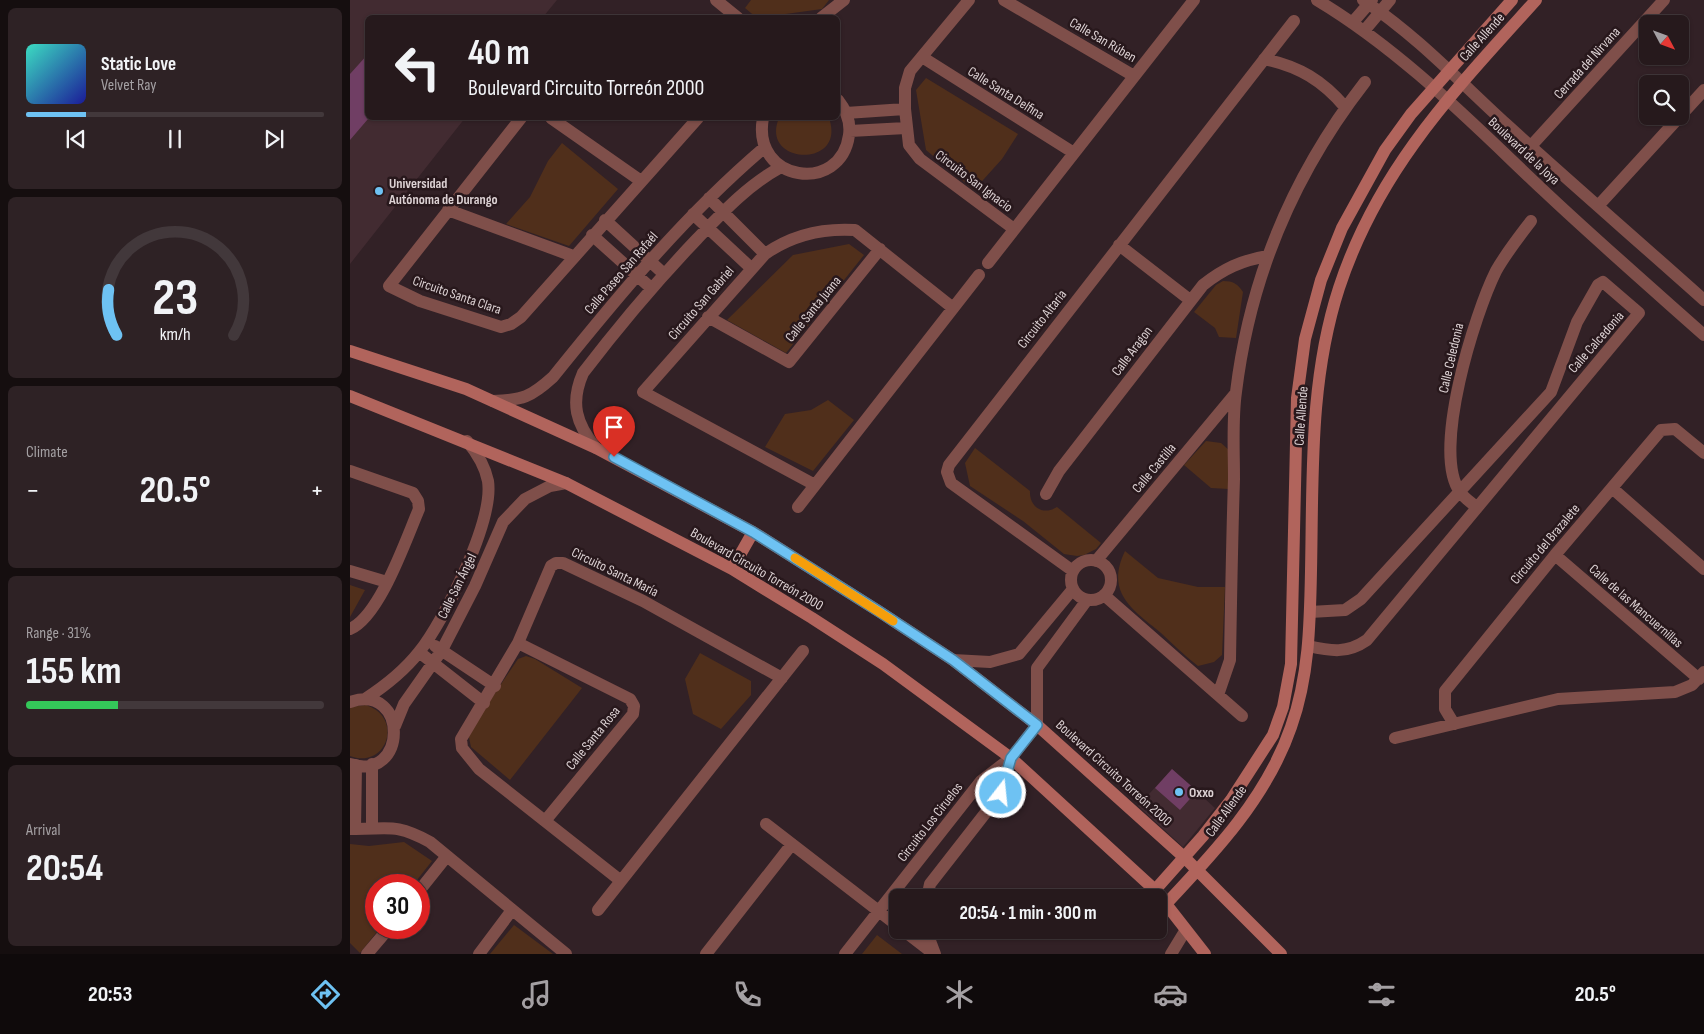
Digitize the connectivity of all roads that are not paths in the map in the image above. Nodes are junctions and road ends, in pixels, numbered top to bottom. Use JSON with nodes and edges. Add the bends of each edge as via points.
{"nodes":[{"id":1,"x":844,"y":0,"type":"edge"},
{"id":2,"x":969,"y":0,"type":"edge"},
{"id":3,"x":1004,"y":0,"type":"edge"},
{"id":4,"x":1194,"y":0,"type":"edge"},
{"id":5,"x":1317,"y":0,"type":"edge"},
{"id":6,"x":1390,"y":0,"type":"edge"},
{"id":7,"x":1512,"y":0,"type":"edge"},
{"id":8,"x":1536,"y":0,"type":"edge"},
{"id":9,"x":1664,"y":0,"type":"edge"},
{"id":10,"x":723,"y":2,"type":"edge"},
{"id":11,"x":1371,"y":4,"type":"edge"},
{"id":12,"x":735,"y":15,"type":"edge"},
{"id":13,"x":825,"y":15,"type":"edge"},
{"id":14,"x":1294,"y":21,"type":"dead end"},
{"id":15,"x":1352,"y":23,"type":"junction"},
{"id":16,"x":1364,"y":31,"type":"junction"},
{"id":17,"x":922,"y":57,"type":"junction"},
{"id":18,"x":1264,"y":59,"type":"junction"},
{"id":19,"x":1450,"y":70,"type":"junction"},
{"id":20,"x":1134,"y":76,"type":"junction"},
{"id":21,"x":1365,"y":82,"type":"dead end"},
{"id":22,"x":1462,"y":82,"type":"junction"},
{"id":23,"x":1435,"y":87,"type":"junction"},
{"id":24,"x":1704,"y":90,"type":"edge"},
{"id":25,"x":1446,"y":98,"type":"junction"},
{"id":26,"x":840,"y":103,"type":"edge"},
{"id":27,"x":1345,"y":107,"type":"junction"},
{"id":28,"x":905,"y":109,"type":"junction"},
{"id":29,"x":846,"y":113,"type":"junction"},
{"id":30,"x":519,"y":120,"type":"edge"},
{"id":31,"x":554,"y":120,"type":"edge"},
{"id":32,"x":696,"y":120,"type":"edge"},
{"id":33,"x":763,"y":120,"type":"edge"},
{"id":34,"x":906,"y":128,"type":"junction"},
{"id":35,"x":850,"y":131,"type":"junction"},
{"id":36,"x":1531,"y":146,"type":"junction"},
{"id":37,"x":765,"y":147,"type":"junction"},
{"id":38,"x":1074,"y":153,"type":"junction"},
{"id":39,"x":781,"y":167,"type":"junction"},
{"id":40,"x":641,"y":181,"type":"junction"},
{"id":41,"x":708,"y":198,"type":"junction"},
{"id":42,"x":1598,"y":206,"type":"junction"},
{"id":43,"x":448,"y":210,"type":"junction"},
{"id":44,"x":723,"y":213,"type":"junction"},
{"id":45,"x":693,"y":214,"type":"junction"},
{"id":46,"x":605,"y":220,"type":"junction"},
{"id":47,"x":1531,"y":221,"type":"dead end"},
{"id":48,"x":708,"y":228,"type":"junction"},
{"id":49,"x":1014,"y":229,"type":"junction"},
{"id":50,"x":592,"y":235,"type":"junction"},
{"id":51,"x":1119,"y":245,"type":"junction"},
{"id":52,"x":880,"y":249,"type":"junction"},
{"id":53,"x":764,"y":254,"type":"junction"},
{"id":54,"x":573,"y":256,"type":"junction"},
{"id":55,"x":1268,"y":256,"type":"junction"},
{"id":56,"x":650,"y":261,"type":"junction"},
{"id":57,"x":988,"y":263,"type":"dead end"},
{"id":58,"x":751,"y":268,"type":"junction"},
{"id":59,"x":636,"y":274,"type":"junction"},
{"id":60,"x":664,"y":274,"type":"junction"},
{"id":61,"x":978,"y":275,"type":"dead end"},
{"id":62,"x":651,"y":288,"type":"junction"},
{"id":63,"x":1190,"y":300,"type":"junction"},
{"id":64,"x":1704,"y":300,"type":"edge"},
{"id":65,"x":954,"y":308,"type":"junction"},
{"id":66,"x":708,"y":317,"type":"junction"},
{"id":67,"x":1704,"y":335,"type":"edge"},
{"id":68,"x":350,"y":351,"type":"edge"},
{"id":69,"x":1551,"y":392,"type":"junction"},
{"id":70,"x":1235,"y":394,"type":"junction"},
{"id":71,"x":350,"y":396,"type":"edge"},
{"id":72,"x":493,"y":401,"type":"junction"},
{"id":73,"x":1565,"y":402,"type":"junction"},
{"id":74,"x":467,"y":442,"type":"junction"},
{"id":75,"x":596,"y":448,"type":"junction"},
{"id":76,"x":1704,"y":453,"type":"edge"},
{"id":77,"x":350,"y":471,"type":"edge"},
{"id":78,"x":566,"y":483,"type":"junction"},
{"id":79,"x":816,"y":485,"type":"junction"},
{"id":80,"x":1612,"y":488,"type":"junction"},
{"id":81,"x":1460,"y":492,"type":"junction"},
{"id":82,"x":1046,"y":494,"type":"dead end"},
{"id":83,"x":798,"y":507,"type":"dead end"},
{"id":84,"x":1477,"y":508,"type":"junction"},
{"id":85,"x":753,"y":532,"type":"junction"},
{"id":86,"x":1555,"y":555,"type":"junction"},
{"id":87,"x":1096,"y":561,"type":"junction"},
{"id":88,"x":732,"y":569,"type":"junction"},
{"id":89,"x":1704,"y":569,"type":"edge"},
{"id":90,"x":350,"y":571,"type":"edge"},
{"id":91,"x":1073,"y":571,"type":"junction"},
{"id":92,"x":387,"y":582,"type":"junction"},
{"id":93,"x":1073,"y":589,"type":"junction"},
{"id":94,"x":1104,"y":595,"type":"junction"},
{"id":95,"x":1087,"y":600,"type":"junction"},
{"id":96,"x":1310,"y":612,"type":"junction"},
{"id":97,"x":1050,"y":619,"type":"junction"},
{"id":98,"x":1064,"y":629,"type":"junction"},
{"id":99,"x":350,"y":630,"type":"edge"},
{"id":100,"x":427,"y":640,"type":"junction"},
{"id":101,"x":518,"y":643,"type":"junction"},
{"id":102,"x":1308,"y":646,"type":"junction"},
{"id":103,"x":442,"y":650,"type":"junction"},
{"id":104,"x":803,"y":651,"type":"dead end"},
{"id":105,"x":419,"y":652,"type":"junction"},
{"id":106,"x":1019,"y":654,"type":"junction"},
{"id":107,"x":953,"y":660,"type":"junction"},
{"id":108,"x":434,"y":664,"type":"junction"},
{"id":109,"x":1037,"y":668,"type":"junction"},
{"id":110,"x":1701,"y":675,"type":"edge"},
{"id":111,"x":782,"y":678,"type":"junction"},
{"id":112,"x":495,"y":686,"type":"junction"},
{"id":113,"x":1218,"y":695,"type":"junction"},
{"id":114,"x":365,"y":699,"type":"junction"},
{"id":115,"x":350,"y":702,"type":"edge"},
{"id":116,"x":484,"y":703,"type":"junction"},
{"id":117,"x":1242,"y":716,"type":"dead end"},
{"id":118,"x":1454,"y":724,"type":"junction"},
{"id":119,"x":1037,"y":725,"type":"junction"},
{"id":120,"x":394,"y":726,"type":"junction"},
{"id":121,"x":1395,"y":738,"type":"dead end"},
{"id":122,"x":1011,"y":758,"type":"junction"},
{"id":123,"x":353,"y":764,"type":"edge"},
{"id":124,"x":372,"y":764,"type":"junction"},
{"id":125,"x":545,"y":821,"type":"junction"},
{"id":126,"x":766,"y":824,"type":"dead end"},
{"id":127,"x":372,"y":827,"type":"junction"},
{"id":128,"x":352,"y":829,"type":"edge"},
{"id":129,"x":792,"y":844,"type":"junction"},
{"id":130,"x":447,"y":856,"type":"junction"},
{"id":131,"x":1186,"y":858,"type":"junction"},
{"id":132,"x":911,"y":870,"type":"junction"},
{"id":133,"x":1198,"y":870,"type":"junction"},
{"id":134,"x":430,"y":877,"type":"edge"},
{"id":135,"x":621,"y":881,"type":"junction"},
{"id":136,"x":930,"y":884,"type":"junction"},
{"id":137,"x":929,"y":889,"type":"edge"},
{"id":138,"x":1154,"y":889,"type":"edge"},
{"id":139,"x":1156,"y":889,"type":"edge"},
{"id":140,"x":1167,"y":903,"type":"edge"},
{"id":141,"x":1167,"y":908,"type":"edge"},
{"id":142,"x":512,"y":910,"type":"junction"},
{"id":143,"x":598,"y":910,"type":"dead end"},
{"id":144,"x":878,"y":911,"type":"junction"},
{"id":145,"x":889,"y":919,"type":"edge"},
{"id":146,"x":1185,"y":930,"type":"junction"},
{"id":147,"x":380,"y":939,"type":"edge"},
{"id":148,"x":914,"y":939,"type":"edge"},
{"id":149,"x":929,"y":939,"type":"edge"},
{"id":150,"x":367,"y":954,"type":"edge"},
{"id":151,"x":478,"y":954,"type":"edge"},
{"id":152,"x":566,"y":954,"type":"edge"},
{"id":153,"x":706,"y":954,"type":"edge"},
{"id":154,"x":845,"y":954,"type":"edge"},
{"id":155,"x":934,"y":954,"type":"edge"},
{"id":156,"x":1171,"y":954,"type":"edge"},
{"id":157,"x":1205,"y":954,"type":"edge"},
{"id":158,"x":1281,"y":954,"type":"edge"}],
"edges":[{"from":1,"to":13,"type":"street"},
{"from":2,"to":17,"type":"street","name":"Circuito San Ignacio"},
{"from":3,"to":20,"type":"street","name":"Calle San Rúben"},
{"from":4,"to":20,"type":"street","name":"Circuito San Ignacio"},
{"from":5,"to":15,"type":"street","name":"Boulevard de la Joya"},
{"from":6,"to":11,"type":"street"},
{"from":7,"to":19,"type":"main road","name":"Calle Allende"},
{"from":8,"to":22,"type":"main road","name":"Calle Allende"},
{"from":9,"to":36,"type":"street","name":"Cerrada del Nirvana"},
{"from":10,"to":12,"type":"street"},
{"from":11,"to":15,"type":"street"},
{"from":11,"to":16,"type":"street"},
{"from":11,"to":19,"type":"street","name":"Boulevard de la Joya"},
{"from":14,"to":18,"type":"street","name":"Circuito Altaria"},
{"from":15,"to":16,"type":"street","name":"Boulevard de la Joya"},
{"from":16,"to":23,"type":"street","name":"Boulevard de la Joya"},
{"from":17,"to":28,"type":"street","name":"Circuito San Ignacio","via":[[910,71],[905,88]]},
{"from":17,"to":38,"type":"street","name":"Calle Santa Delfina"},
{"from":18,"to":27,"type":"street","via":[[1283,63],[1309,75],[1333,92]]},
{"from":18,"to":51,"type":"street","name":"Circuito Altaria"},
{"from":19,"to":22,"type":"street","name":"Boulevard de la Joya"},
{"from":19,"to":23,"type":"main road","name":"Calle Allende"},
{"from":20,"to":38,"type":"street","name":"Circuito San Ignacio"},
{"from":21,"to":27,"type":"street"},
{"from":22,"to":25,"type":"main road","name":"Calle Allende"},
{"from":22,"to":36,"type":"street","name":"Boulevard de la Joya"},
{"from":23,"to":25,"type":"street","name":"Boulevard de la Joya"},
{"from":23,"to":131,"type":"main road","name":"Calle Allende","via":[[1386,150],[1364,186],[1342,228],[1321,280],[1306,339],[1297,398],[1291,664],[1283,707],[1274,734],[1264,750],[1231,800]]},
{"from":24,"to":42,"type":"street"},
{"from":25,"to":67,"type":"street","name":"Boulevard de la Joya"},
{"from":25,"to":96,"type":"main road","name":"Calle Allende","via":[[1403,156],[1379,197],[1339,288],[1316,400]]},
{"from":26,"to":29,"type":"street"},
{"from":27,"to":55,"type":"street","via":[[1294,192]]},
{"from":28,"to":29,"type":"street"},
{"from":28,"to":34,"type":"street","name":"Circuito San Ignacio"},
{"from":29,"to":35,"type":"street"},
{"from":30,"to":43,"type":"street","name":"Circuito Santa Clara"},
{"from":31,"to":40,"type":"street"},
{"from":32,"to":40,"type":"street","name":"Circuito Santa Clara"},
{"from":33,"to":37,"type":"street"},
{"from":34,"to":35,"type":"street"},
{"from":34,"to":49,"type":"street","name":"Circuito San Ignacio","via":[[909,145],[920,159]]},
{"from":35,"to":39,"type":"street","via":[[840,157],[826,169],[798,174]]},
{"from":36,"to":42,"type":"street","name":"Boulevard de la Joya"},
{"from":37,"to":39,"type":"street"},
{"from":37,"to":41,"type":"street","name":"Calle Paseo San Rafaél"},
{"from":38,"to":49,"type":"street","name":"Circuito San Ignacio"},
{"from":39,"to":44,"type":"street","via":[[753,184]]},
{"from":40,"to":46,"type":"street","name":"Circuito Santa Clara"},
{"from":41,"to":44,"type":"street"},
{"from":41,"to":45,"type":"street","name":"Calle Paseo San Rafaél"},
{"from":42,"to":64,"type":"street","name":"Boulevard de la Joya"},
{"from":43,"to":54,"type":"street"},
{"from":43,"to":54,"type":"street","name":"Circuito Santa Clara","via":[[389,286],[420,301],[501,327],[521,317]]},
{"from":44,"to":48,"type":"street"},
{"from":44,"to":53,"type":"street"},
{"from":45,"to":48,"type":"street"},
{"from":45,"to":56,"type":"street","name":"Calle Paseo San Rafaél"},
{"from":46,"to":50,"type":"street","name":"Circuito Santa Clara"},
{"from":46,"to":56,"type":"street"},
{"from":47,"to":81,"type":"street","name":"Calle Celedonia","via":[[1497,271],[1476,319],[1463,363],[1454,413],[1451,456]]},
{"from":48,"to":58,"type":"street"},
{"from":48,"to":60,"type":"street"},
{"from":49,"to":57,"type":"street","name":"Circuito San Ignacio"},
{"from":50,"to":54,"type":"street","name":"Circuito Santa Clara"},
{"from":50,"to":59,"type":"street"},
{"from":51,"to":63,"type":"street"},
{"from":51,"to":91,"type":"street","name":"Circuito Altaria","via":[[948,465],[951,483]]},
{"from":52,"to":53,"type":"street","name":"Circuito San Gabriel","via":[[855,230],[836,229],[790,239]]},
{"from":52,"to":65,"type":"street","name":"Circuito San Gabriel"},
{"from":52,"to":66,"type":"street","name":"Calle Santa Juana","via":[[789,362]]},
{"from":53,"to":58,"type":"street","name":"Circuito San Gabriel"},
{"from":55,"to":63,"type":"street","name":"Calle Aragon","via":[[1244,260],[1218,273]]},
{"from":55,"to":70,"type":"street","via":[[1252,308]]},
{"from":56,"to":59,"type":"street","name":"Calle Paseo San Rafaél"},
{"from":56,"to":60,"type":"street"},
{"from":58,"to":66,"type":"street","name":"Circuito San Gabriel"},
{"from":59,"to":62,"type":"street"},
{"from":59,"to":72,"type":"street","name":"Calle Paseo San Rafaél","via":[[553,377],[537,392],[518,400]]},
{"from":60,"to":62,"type":"street"},
{"from":61,"to":65,"type":"street"},
{"from":62,"to":75,"type":"street","via":[[583,373],[576,389],[582,432]]},
{"from":63,"to":82,"type":"street","name":"Calle Aragon","via":[[1059,471]]},
{"from":65,"to":79,"type":"street"},
{"from":66,"to":79,"type":"street","name":"Circuito San Gabriel","via":[[643,392]]},
{"from":68,"to":72,"type":"main road","name":"Boulevard Circuito Torreón 2000"},
{"from":69,"to":73,"type":"street"},
{"from":69,"to":73,"type":"street","name":"Calle Calcedonia","via":[[1577,322],[1598,285],[1603,282],[1639,315]]},
{"from":69,"to":81,"type":"street","name":"Calle Calcedonia"},
{"from":70,"to":87,"type":"street","name":"Calle Castilla"},
{"from":70,"to":113,"type":"street","via":[[1230,660]]},
{"from":71,"to":74,"type":"main road","name":"Boulevard Circuito Torreón 2000"},
{"from":72,"to":75,"type":"main road","name":"Boulevard Circuito Torreón 2000"},
{"from":73,"to":84,"type":"street","name":"Calle Calcedonia"},
{"from":74,"to":78,"type":"main road","name":"Boulevard Circuito Torreón 2000"},
{"from":74,"to":100,"type":"street","name":"Calle San Ángel","via":[[484,468],[488,482],[486,513],[463,574]]},
{"from":75,"to":85,"type":"main road","name":"Boulevard Circuito Torreón 2000"},
{"from":76,"to":80,"type":"street","name":"Circuito del Brazalete","via":[[1675,429],[1661,430]]},
{"from":77,"to":92,"type":"street","via":[[407,490],[418,501],[419,509]]},
{"from":78,"to":88,"type":"main road","name":"Boulevard Circuito Torreón 2000"},
{"from":78,"to":103,"type":"street","name":"Calle San Ángel","via":[[550,486],[525,499],[503,522]]},
{"from":79,"to":83,"type":"street"},
{"from":80,"to":86,"type":"street","name":"Circuito del Brazalete"},
{"from":80,"to":89,"type":"street"},
{"from":81,"to":84,"type":"street"},
{"from":81,"to":96,"type":"street","name":"Calle Calcedonia","via":[[1354,605],[1335,611]]},
{"from":84,"to":102,"type":"street","name":"Calle Calcedonia","via":[[1368,640],[1342,651]]},
{"from":85,"to":88,"type":"main road"},
{"from":85,"to":107,"type":"main road","name":"Boulevard Circuito Torreón 2000"},
{"from":86,"to":110,"type":"street","name":"Calle de las Mancuernillas"},
{"from":86,"to":118,"type":"street","name":"Circuito del Brazalete","via":[[1445,691],[1445,709]]},
{"from":87,"to":91,"type":"street","via":[[1083,562]]},
{"from":87,"to":94,"type":"street","via":[[1103,564],[1110,576],[1109,589]]},
{"from":88,"to":122,"type":"main road","name":"Boulevard Circuito Torreón 2000","via":[[883,664]]},
{"from":90,"to":92,"type":"street"},
{"from":91,"to":93,"type":"street"},
{"from":92,"to":99,"type":"street","via":[[363,621]]},
{"from":93,"to":95,"type":"street"},
{"from":93,"to":97,"type":"street"},
{"from":94,"to":95,"type":"street","via":[[1096,600]]},
{"from":94,"to":113,"type":"street"},
{"from":95,"to":98,"type":"street"},
{"from":96,"to":102,"type":"main road","name":"Calle Allende"},
{"from":97,"to":98,"type":"street"},
{"from":97,"to":106,"type":"street"},
{"from":98,"to":109,"type":"street"},
{"from":100,"to":103,"type":"street"},
{"from":100,"to":105,"type":"street","name":"Calle San Ángel"},
{"from":101,"to":111,"type":"street","name":"Circuito Santa María","via":[[549,569],[560,562],[643,601]]},
{"from":101,"to":112,"type":"street","name":"Circuito Santa María"},
{"from":101,"to":125,"type":"street","name":"Calle Santa Rosa","via":[[630,699],[634,706],[632,714]]},
{"from":102,"to":133,"type":"main road","name":"Calle Allende","via":[[1305,682],[1291,730],[1275,765],[1252,803]]},
{"from":103,"to":108,"type":"street","name":"Calle San Ángel"},
{"from":103,"to":112,"type":"street"},
{"from":104,"to":111,"type":"street"},
{"from":105,"to":108,"type":"street"},
{"from":105,"to":114,"type":"street","name":"Calle San Ángel","via":[[394,678]]},
{"from":106,"to":107,"type":"street","via":[[990,662]]},
{"from":106,"to":109,"type":"street"},
{"from":107,"to":119,"type":"main road","name":"Boulevard Circuito Torreón 2000"},
{"from":108,"to":116,"type":"street"},
{"from":108,"to":120,"type":"street","name":"Calle San Ángel","via":[[404,704]]},
{"from":109,"to":119,"type":"street"},
{"from":110,"to":118,"type":"street","via":[[1676,692],[1558,699]]},
{"from":111,"to":135,"type":"street"},
{"from":112,"to":116,"type":"street","name":"Circuito Santa María"},
{"from":113,"to":117,"type":"street"},
{"from":114,"to":115,"type":"street"},
{"from":114,"to":120,"type":"street","via":[[381,705],[392,718]]},
{"from":116,"to":125,"type":"street","name":"Circuito Santa María","via":[[465,729],[462,748],[479,768]]},
{"from":118,"to":121,"type":"street"},
{"from":119,"to":122,"type":"street","name":"Circuito Los Ciruelos"},
{"from":119,"to":131,"type":"main road","name":"Boulevard Circuito Torreón 2000"},
{"from":120,"to":124,"type":"street","name":"Calle San Ángel","via":[[391,749],[380,761]]},
{"from":122,"to":132,"type":"street","name":"Circuito Los Ciruelos","via":[[981,781]]},
{"from":122,"to":136,"type":"street","name":"Circuito Los Ciruelos","via":[[1001,793]]},
{"from":122,"to":138,"type":"main road","name":"Boulevard Circuito Torreón 2000"},
{"from":123,"to":124,"type":"street"},
{"from":123,"to":128,"type":"street"},
{"from":124,"to":127,"type":"street"},
{"from":125,"to":135,"type":"street","name":"Circuito Santa María"},
{"from":126,"to":129,"type":"street"},
{"from":127,"to":128,"type":"street"},
{"from":127,"to":130,"type":"street","via":[[408,831],[430,842]]},
{"from":129,"to":144,"type":"street"},
{"from":129,"to":153,"type":"street"},
{"from":130,"to":134,"type":"street"},
{"from":130,"to":142,"type":"street"},
{"from":131,"to":133,"type":"main road","name":"Boulevard Circuito Torreón 2000"},
{"from":131,"to":139,"type":"main road","name":"Calle Allende"},
{"from":132,"to":136,"type":"street"},
{"from":132,"to":144,"type":"street","name":"Circuito Los Ciruelos"},
{"from":133,"to":140,"type":"main road","name":"Calle Allende"},
{"from":133,"to":158,"type":"main road","name":"Boulevard Circuito Torreón 2000"},
{"from":135,"to":143,"type":"street"},
{"from":136,"to":137,"type":"street","name":"Circuito Los Ciruelos"},
{"from":141,"to":146,"type":"main road","name":"Boulevard Circuito Torreón 2000"},
{"from":142,"to":151,"type":"street"},
{"from":142,"to":152,"type":"street"},
{"from":144,"to":145,"type":"street"},
{"from":144,"to":154,"type":"street","name":"Circuito Los Ciruelos"},
{"from":146,"to":156,"type":"street"},
{"from":146,"to":157,"type":"main road","name":"Boulevard Circuito Torreón 2000"},
{"from":147,"to":150,"type":"street"},
{"from":148,"to":155,"type":"street"},
{"from":149,"to":155,"type":"street"}]}
